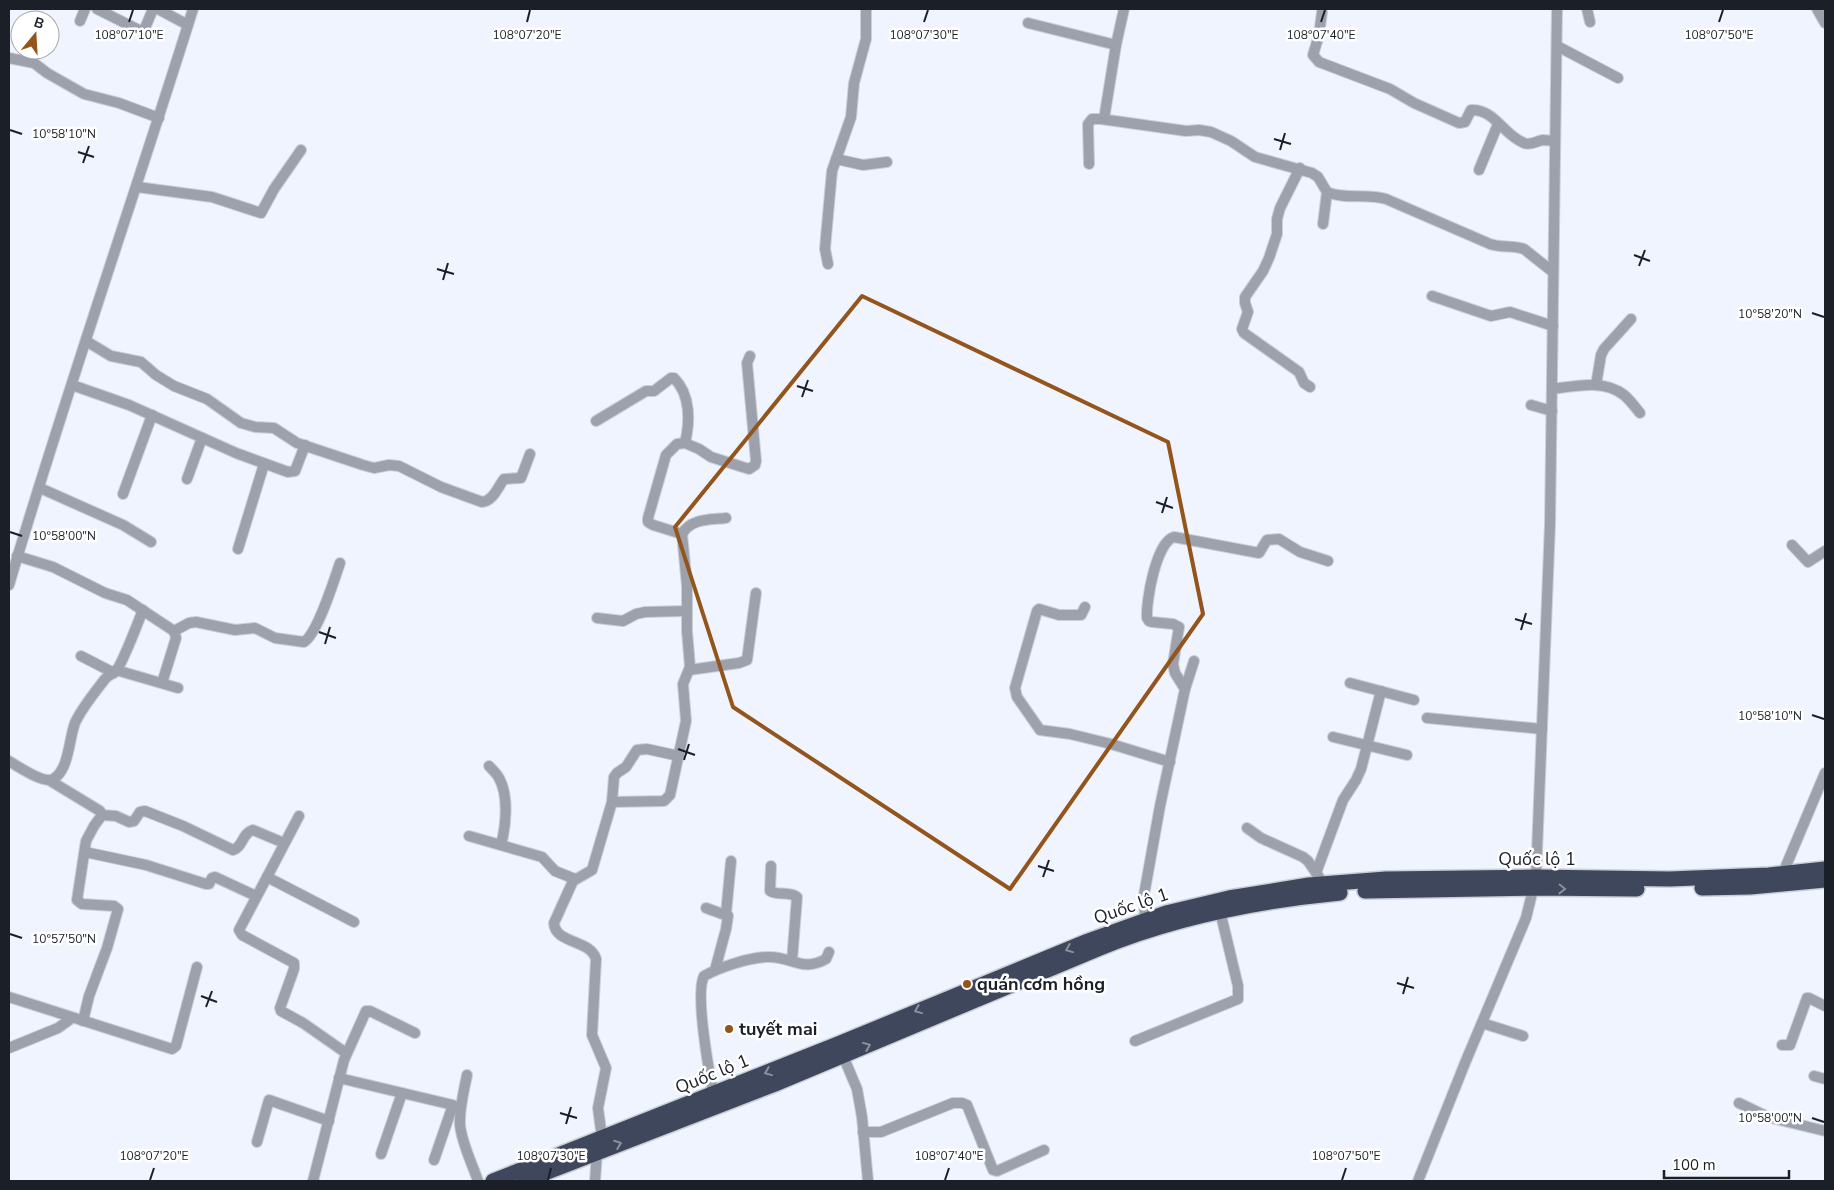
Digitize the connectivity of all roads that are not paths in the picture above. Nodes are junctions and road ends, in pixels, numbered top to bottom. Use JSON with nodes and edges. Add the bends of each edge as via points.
{"nodes":[{"id":1,"x":85,"y":9,"type":"edge"},
{"id":2,"x":97,"y":9,"type":"edge"},
{"id":3,"x":153,"y":9,"type":"edge"},
{"id":4,"x":158,"y":9,"type":"edge"},
{"id":5,"x":194,"y":9,"type":"edge"},
{"id":6,"x":866,"y":9,"type":"edge"},
{"id":7,"x":1124,"y":9,"type":"edge"},
{"id":8,"x":1557,"y":9,"type":"edge"},
{"id":9,"x":1587,"y":9,"type":"edge"},
{"id":10,"x":1817,"y":9,"type":"edge"},
{"id":11,"x":1322,"y":12,"type":"dead end"},
{"id":12,"x":80,"y":21,"type":"dead end"},
{"id":13,"x":1590,"y":22,"type":"dead end"},
{"id":14,"x":1028,"y":23,"type":"dead end"},
{"id":15,"x":1825,"y":23,"type":"edge"},
{"id":16,"x":188,"y":25,"type":"junction"},
{"id":17,"x":1116,"y":45,"type":"junction"},
{"id":18,"x":1556,"y":46,"type":"junction"},
{"id":19,"x":9,"y":58,"type":"edge"},
{"id":20,"x":1618,"y":78,"type":"dead end"},
{"id":21,"x":159,"y":118,"type":"junction"},
{"id":22,"x":1104,"y":119,"type":"junction"},
{"id":23,"x":1498,"y":124,"type":"junction"},
{"id":24,"x":1555,"y":141,"type":"junction"},
{"id":25,"x":301,"y":150,"type":"dead end"},
{"id":26,"x":842,"y":161,"type":"junction"},
{"id":27,"x":887,"y":162,"type":"dead end"},
{"id":28,"x":1089,"y":164,"type":"dead end"},
{"id":29,"x":1300,"y":168,"type":"junction"},
{"id":30,"x":1479,"y":170,"type":"dead end"},
{"id":31,"x":137,"y":187,"type":"junction"},
{"id":32,"x":1327,"y":192,"type":"junction"},
{"id":33,"x":1323,"y":224,"type":"dead end"},
{"id":34,"x":828,"y":264,"type":"dead end"},
{"id":35,"x":1553,"y":272,"type":"junction"},
{"id":36,"x":1432,"y":296,"type":"dead end"},
{"id":37,"x":1631,"y":319,"type":"dead end"},
{"id":38,"x":1553,"y":326,"type":"junction"},
{"id":39,"x":86,"y":341,"type":"junction"},
{"id":40,"x":750,"y":356,"type":"dead end"},
{"id":41,"x":72,"y":385,"type":"junction"},
{"id":42,"x":1596,"y":385,"type":"junction"},
{"id":43,"x":1310,"y":387,"type":"dead end"},
{"id":44,"x":1552,"y":389,"type":"junction"},
{"id":45,"x":1531,"y":405,"type":"dead end"},
{"id":46,"x":1552,"y":411,"type":"junction"},
{"id":47,"x":1640,"y":413,"type":"dead end"},
{"id":48,"x":152,"y":415,"type":"junction"},
{"id":49,"x":596,"y":421,"type":"dead end"},
{"id":50,"x":202,"y":438,"type":"junction"},
{"id":51,"x":685,"y":443,"type":"junction"},
{"id":52,"x":305,"y":446,"type":"junction"},
{"id":53,"x":530,"y":454,"type":"dead end"},
{"id":54,"x":264,"y":464,"type":"junction"},
{"id":55,"x":187,"y":478,"type":"dead end"},
{"id":56,"x":40,"y":488,"type":"junction"},
{"id":57,"x":123,"y":494,"type":"dead end"},
{"id":58,"x":726,"y":518,"type":"dead end"},
{"id":59,"x":682,"y":534,"type":"junction"},
{"id":60,"x":151,"y":542,"type":"dead end"},
{"id":61,"x":9,"y":543,"type":"edge"},
{"id":62,"x":1792,"y":545,"type":"dead end"},
{"id":63,"x":238,"y":549,"type":"dead end"},
{"id":64,"x":18,"y":551,"type":"junction"},
{"id":65,"x":1825,"y":551,"type":"edge"},
{"id":66,"x":1328,"y":561,"type":"dead end"},
{"id":67,"x":340,"y":563,"type":"dead end"},
{"id":68,"x":9,"y":585,"type":"edge"},
{"id":69,"x":756,"y":593,"type":"dead end"},
{"id":70,"x":1085,"y":607,"type":"dead end"},
{"id":71,"x":143,"y":610,"type":"junction"},
{"id":72,"x":686,"y":610,"type":"junction"},
{"id":73,"x":597,"y":618,"type":"dead end"},
{"id":74,"x":174,"y":631,"type":"junction"},
{"id":75,"x":80,"y":656,"type":"dead end"},
{"id":76,"x":1194,"y":661,"type":"dead end"},
{"id":77,"x":689,"y":670,"type":"junction"},
{"id":78,"x":115,"y":671,"type":"junction"},
{"id":79,"x":162,"y":683,"type":"junction"},
{"id":80,"x":1350,"y":683,"type":"dead end"},
{"id":81,"x":178,"y":688,"type":"dead end"},
{"id":82,"x":1185,"y":689,"type":"junction"},
{"id":83,"x":1381,"y":691,"type":"junction"},
{"id":84,"x":1414,"y":700,"type":"dead end"},
{"id":85,"x":1427,"y":718,"type":"dead end"},
{"id":86,"x":1542,"y":729,"type":"junction"},
{"id":87,"x":1333,"y":737,"type":"dead end"},
{"id":88,"x":1367,"y":746,"type":"junction"},
{"id":89,"x":1407,"y":755,"type":"dead end"},
{"id":90,"x":678,"y":756,"type":"junction"},
{"id":91,"x":9,"y":761,"type":"edge"},
{"id":92,"x":1170,"y":762,"type":"junction"},
{"id":93,"x":489,"y":766,"type":"dead end"},
{"id":94,"x":1825,"y":772,"type":"edge"},
{"id":95,"x":49,"y":780,"type":"junction"},
{"id":96,"x":612,"y":802,"type":"junction"},
{"id":97,"x":102,"y":815,"type":"junction"},
{"id":98,"x":299,"y":816,"type":"dead end"},
{"id":99,"x":1247,"y":828,"type":"dead end"},
{"id":100,"x":470,"y":836,"type":"dead end"},
{"id":101,"x":284,"y":843,"type":"junction"},
{"id":102,"x":501,"y":845,"type":"junction"},
{"id":103,"x":85,"y":852,"type":"junction"},
{"id":104,"x":731,"y":861,"type":"dead end"},
{"id":105,"x":771,"y":866,"type":"dead end"},
{"id":106,"x":1825,"y":870,"type":"edge"},
{"id":107,"x":1783,"y":873,"type":"junction"},
{"id":108,"x":267,"y":877,"type":"junction"},
{"id":109,"x":575,"y":879,"type":"junction"},
{"id":110,"x":1320,"y":879,"type":"junction"},
{"id":111,"x":1825,"y":880,"type":"edge"},
{"id":112,"x":1534,"y":882,"type":"junction"},
{"id":113,"x":256,"y":896,"type":"junction"},
{"id":114,"x":706,"y":908,"type":"dead end"},
{"id":115,"x":1220,"y":912,"type":"junction"},
{"id":116,"x":726,"y":914,"type":"junction"},
{"id":117,"x":1145,"y":920,"type":"junction"},
{"id":118,"x":354,"y":922,"type":"dead end"},
{"id":119,"x":829,"y":952,"type":"dead end"},
{"id":120,"x":792,"y":961,"type":"junction"},
{"id":121,"x":197,"y":966,"type":"dead end"},
{"id":122,"x":715,"y":970,"type":"junction"},
{"id":123,"x":9,"y":997,"type":"edge"},
{"id":124,"x":1825,"y":1006,"type":"edge"},
{"id":125,"x":72,"y":1018,"type":"junction"},
{"id":126,"x":83,"y":1021,"type":"junction"},
{"id":127,"x":1482,"y":1023,"type":"junction"},
{"id":128,"x":415,"y":1033,"type":"dead end"},
{"id":129,"x":1523,"y":1036,"type":"dead end"},
{"id":130,"x":1135,"y":1041,"type":"dead end"},
{"id":131,"x":1782,"y":1045,"type":"dead end"},
{"id":132,"x":9,"y":1048,"type":"edge"},
{"id":133,"x":840,"y":1050,"type":"junction"},
{"id":134,"x":346,"y":1053,"type":"junction"},
{"id":135,"x":467,"y":1075,"type":"dead end"},
{"id":136,"x":1814,"y":1076,"type":"dead end"},
{"id":137,"x":339,"y":1078,"type":"junction"},
{"id":138,"x":1825,"y":1078,"type":"edge"},
{"id":139,"x":713,"y":1093,"type":"junction"},
{"id":140,"x":402,"y":1094,"type":"junction"},
{"id":141,"x":1739,"y":1103,"type":"dead end"},
{"id":142,"x":329,"y":1121,"type":"junction"},
{"id":143,"x":1825,"y":1131,"type":"edge"},
{"id":144,"x":863,"y":1132,"type":"junction"},
{"id":145,"x":602,"y":1138,"type":"junction"},
{"id":146,"x":257,"y":1142,"type":"dead end"},
{"id":147,"x":1044,"y":1150,"type":"dead end"},
{"id":148,"x":597,"y":1153,"type":"junction"},
{"id":149,"x":381,"y":1154,"type":"dead end"},
{"id":150,"x":434,"y":1160,"type":"dead end"},
{"id":151,"x":553,"y":1175,"type":"edge"},
{"id":152,"x":313,"y":1181,"type":"edge"},
{"id":153,"x":478,"y":1181,"type":"edge"},
{"id":154,"x":493,"y":1181,"type":"edge"},
{"id":155,"x":524,"y":1181,"type":"edge"},
{"id":156,"x":595,"y":1181,"type":"edge"},
{"id":157,"x":868,"y":1181,"type":"edge"},
{"id":158,"x":1418,"y":1181,"type":"edge"}],
"edges":[{"from":1,"to":12,"type":"street"},
{"from":2,"to":3,"type":"street","via":[[141,30],[146,28]]},
{"from":4,"to":16,"type":"street"},
{"from":5,"to":16,"type":"street"},
{"from":6,"to":26,"type":"street","via":[[866,40],[854,83]]},
{"from":7,"to":17,"type":"street"},
{"from":8,"to":18,"type":"street"},
{"from":9,"to":13,"type":"street"},
{"from":10,"to":15,"type":"street"},
{"from":11,"to":23,"type":"street","via":[[1312,55],[1315,60],[1390,89],[1459,123],[1465,122],[1473,110],[1491,116]]},
{"from":14,"to":17,"type":"street"},
{"from":16,"to":21,"type":"street"},
{"from":17,"to":22,"type":"street"},
{"from":18,"to":20,"type":"street"},
{"from":18,"to":24,"type":"street"},
{"from":19,"to":21,"type":"street","via":[[32,62],[84,94]]},
{"from":21,"to":31,"type":"street"},
{"from":22,"to":28,"type":"street","via":[[1092,119],[1088,124]]},
{"from":22,"to":29,"type":"street","via":[[1186,132],[1211,132],[1255,157]]},
{"from":23,"to":24,"type":"street","via":[[1525,144]]},
{"from":23,"to":30,"type":"street"},
{"from":24,"to":35,"type":"street"},
{"from":25,"to":31,"type":"street","via":[[261,213],[212,197]]},
{"from":26,"to":27,"type":"street","via":[[864,165]]},
{"from":26,"to":34,"type":"street","via":[[832,171],[825,249]]},
{"from":29,"to":32,"type":"street","via":[[1316,174]]},
{"from":29,"to":43,"type":"street","via":[[1280,208],[1277,234],[1269,258],[1245,297],[1248,312],[1242,329],[1299,372]]},
{"from":31,"to":39,"type":"street"},
{"from":32,"to":33,"type":"street"},
{"from":32,"to":35,"type":"street","via":[[1386,199],[1490,244],[1524,249]]},
{"from":35,"to":38,"type":"street"},
{"from":36,"to":38,"type":"street","via":[[1491,316],[1510,312]]},
{"from":37,"to":42,"type":"street","via":[[1604,349]]},
{"from":38,"to":44,"type":"street"},
{"from":39,"to":41,"type":"street"},
{"from":39,"to":52,"type":"street","via":[[111,356],[141,362],[156,375],[207,399],[240,423],[274,428]]},
{"from":40,"to":51,"type":"street","via":[[747,363],[755,465],[749,469],[711,457]]},
{"from":41,"to":48,"type":"street"},
{"from":41,"to":56,"type":"street"},
{"from":42,"to":44,"type":"street"},
{"from":42,"to":47,"type":"street","via":[[1623,394]]},
{"from":44,"to":46,"type":"street"},
{"from":45,"to":46,"type":"street"},
{"from":46,"to":86,"type":"street"},
{"from":48,"to":50,"type":"street"},
{"from":48,"to":57,"type":"street"},
{"from":49,"to":51,"type":"street","via":[[674,378],[679,384],[689,417]]},
{"from":50,"to":54,"type":"street"},
{"from":50,"to":55,"type":"street"},
{"from":51,"to":59,"type":"street","via":[[677,444],[666,455],[648,520],[653,525]]},
{"from":52,"to":53,"type":"street","via":[[374,468],[389,465],[407,469],[441,487],[485,502],[504,479],[521,478]]},
{"from":52,"to":54,"type":"street","via":[[292,473]]},
{"from":54,"to":63,"type":"street"},
{"from":56,"to":60,"type":"street","via":[[123,525]]},
{"from":56,"to":64,"type":"street"},
{"from":58,"to":59,"type":"street","via":[[694,522]]},
{"from":59,"to":72,"type":"street"},
{"from":61,"to":64,"type":"street"},
{"from":62,"to":65,"type":"street","via":[[1808,562]]},
{"from":64,"to":68,"type":"street"},
{"from":64,"to":71,"type":"street"},
{"from":66,"to":82,"type":"street","via":[[1300,552],[1279,539],[1267,540],[1259,552],[1174,537],[1168,539],[1154,570],[1147,618],[1179,627],[1173,664]]},
{"from":67,"to":74,"type":"street","via":[[321,615],[304,642],[275,638],[255,628],[235,630],[196,622]]},
{"from":69,"to":77,"type":"street","via":[[747,660]]},
{"from":70,"to":92,"type":"street","via":[[1081,615],[1037,611],[1015,688],[1016,697],[1042,730],[1102,742]]},
{"from":71,"to":74,"type":"street"},
{"from":71,"to":78,"type":"street"},
{"from":72,"to":73,"type":"street","via":[[645,612],[623,621]]},
{"from":72,"to":77,"type":"street"},
{"from":74,"to":79,"type":"street","via":[[176,638]]},
{"from":75,"to":78,"type":"street"},
{"from":76,"to":82,"type":"street"},
{"from":77,"to":90,"type":"street","via":[[683,684],[686,721]]},
{"from":78,"to":79,"type":"street"},
{"from":78,"to":95,"type":"street","via":[[106,678],[77,720],[64,767]]},
{"from":79,"to":81,"type":"street"},
{"from":80,"to":83,"type":"street"},
{"from":82,"to":92,"type":"street"},
{"from":83,"to":84,"type":"street"},
{"from":83,"to":88,"type":"street"},
{"from":85,"to":86,"type":"street"},
{"from":86,"to":112,"type":"street"},
{"from":87,"to":88,"type":"street"},
{"from":88,"to":89,"type":"street"},
{"from":88,"to":110,"type":"street","via":[[1358,775],[1343,800]]},
{"from":90,"to":96,"type":"street","via":[[666,801]]},
{"from":90,"to":96,"type":"street","via":[[637,750],[626,767],[614,777]]},
{"from":91,"to":95,"type":"street"},
{"from":92,"to":117,"type":"street","via":[[1144,895]]},
{"from":93,"to":102,"type":"street","via":[[499,778],[504,801],[506,818]]},
{"from":94,"to":107,"type":"street"},
{"from":95,"to":97,"type":"street"},
{"from":96,"to":109,"type":"street","via":[[592,870]]},
{"from":97,"to":101,"type":"street","via":[[116,816],[129,822],[145,811],[231,849],[238,848],[247,833],[253,830]]},
{"from":97,"to":103,"type":"street","via":[[87,838]]},
{"from":98,"to":101,"type":"street"},
{"from":99,"to":110,"type":"street","via":[[1303,857]]},
{"from":100,"to":102,"type":"street"},
{"from":101,"to":108,"type":"street"},
{"from":102,"to":109,"type":"street","via":[[542,857],[556,871]]},
{"from":103,"to":113,"type":"street","via":[[146,865],[206,884],[217,878]]},
{"from":103,"to":126,"type":"street","via":[[79,902],[118,909]]},
{"from":104,"to":116,"type":"street"},
{"from":105,"to":120,"type":"street","via":[[770,891],[797,897]]},
{"from":106,"to":107,"type":"highway","name":"Quốc lộ 1"},
{"from":107,"to":112,"type":"highway","name":"Quốc lộ 1","via":[[1670,880]]},
{"from":108,"to":113,"type":"street"},
{"from":108,"to":118,"type":"street"},
{"from":109,"to":145,"type":"street","via":[[554,925],[565,938],[592,950],[596,959],[592,1035],[606,1068],[598,1108]]},
{"from":110,"to":112,"type":"highway","name":"Quốc lộ 1"},
{"from":110,"to":117,"type":"highway","name":"Quốc lộ 1"},
{"from":112,"to":111,"type":"highway","name":"Quốc lộ 1","one_way":true,"via":[[1737,887]]},
{"from":112,"to":115,"type":"highway","name":"Quốc lộ 1","via":[[1344,892]]},
{"from":112,"to":127,"type":"street","via":[[1526,918]]},
{"from":113,"to":134,"type":"street","via":[[241,924],[240,933],[294,963],[281,1011]]},
{"from":114,"to":116,"type":"street"},
{"from":115,"to":130,"type":"street","via":[[1238,986],[1238,999]]},
{"from":133,"to":115,"type":"highway","name":"Quốc lộ 1","one_way":true,"via":[[1111,943],[1170,923]]},
{"from":116,"to":122,"type":"street","via":[[726,928]]},
{"from":117,"to":133,"type":"highway","name":"Quốc lộ 1","one_way":true,"via":[[1079,944]]},
{"from":119,"to":120,"type":"street","via":[[826,959],[808,965]]},
{"from":120,"to":122,"type":"street","via":[[766,957]]},
{"from":121,"to":126,"type":"street","via":[[174,1048]]},
{"from":122,"to":139,"type":"street","via":[[704,976],[701,983],[706,1056]]},
{"from":123,"to":125,"type":"street"},
{"from":124,"to":131,"type":"street","via":[[1807,998],[1790,1045]]},
{"from":125,"to":126,"type":"street"},
{"from":125,"to":132,"type":"street","via":[[58,1028]]},
{"from":127,"to":129,"type":"street"},
{"from":127,"to":158,"type":"street"},
{"from":128,"to":134,"type":"street","via":[[367,1010]]},
{"from":133,"to":139,"type":"highway","name":"Quốc lộ 1","one_way":true},
{"from":133,"to":144,"type":"street","via":[[857,1089]]},
{"from":148,"to":133,"type":"highway","name":"Quốc lộ 1","one_way":true},
{"from":134,"to":137,"type":"street"},
{"from":135,"to":153,"type":"street","via":[[460,1126]]},
{"from":136,"to":138,"type":"street"},
{"from":137,"to":140,"type":"street"},
{"from":137,"to":142,"type":"street"},
{"from":139,"to":145,"type":"highway","name":"Quốc lộ 1"},
{"from":140,"to":149,"type":"street"},
{"from":140,"to":150,"type":"street","via":[[453,1105]]},
{"from":141,"to":143,"type":"street","via":[[1768,1116]]},
{"from":142,"to":146,"type":"street","via":[[269,1100]]},
{"from":142,"to":152,"type":"street"},
{"from":144,"to":147,"type":"street","via":[[881,1132],[962,1103],[967,1105],[993,1170],[1003,1169]]},
{"from":144,"to":157,"type":"street"},
{"from":145,"to":154,"type":"highway","name":"Quốc lộ 1"},
{"from":148,"to":151,"type":"highway","name":"Quốc lộ 1"},
{"from":148,"to":156,"type":"street"},
{"from":151,"to":155,"type":"highway","name":"Quốc lộ 1"}]}
